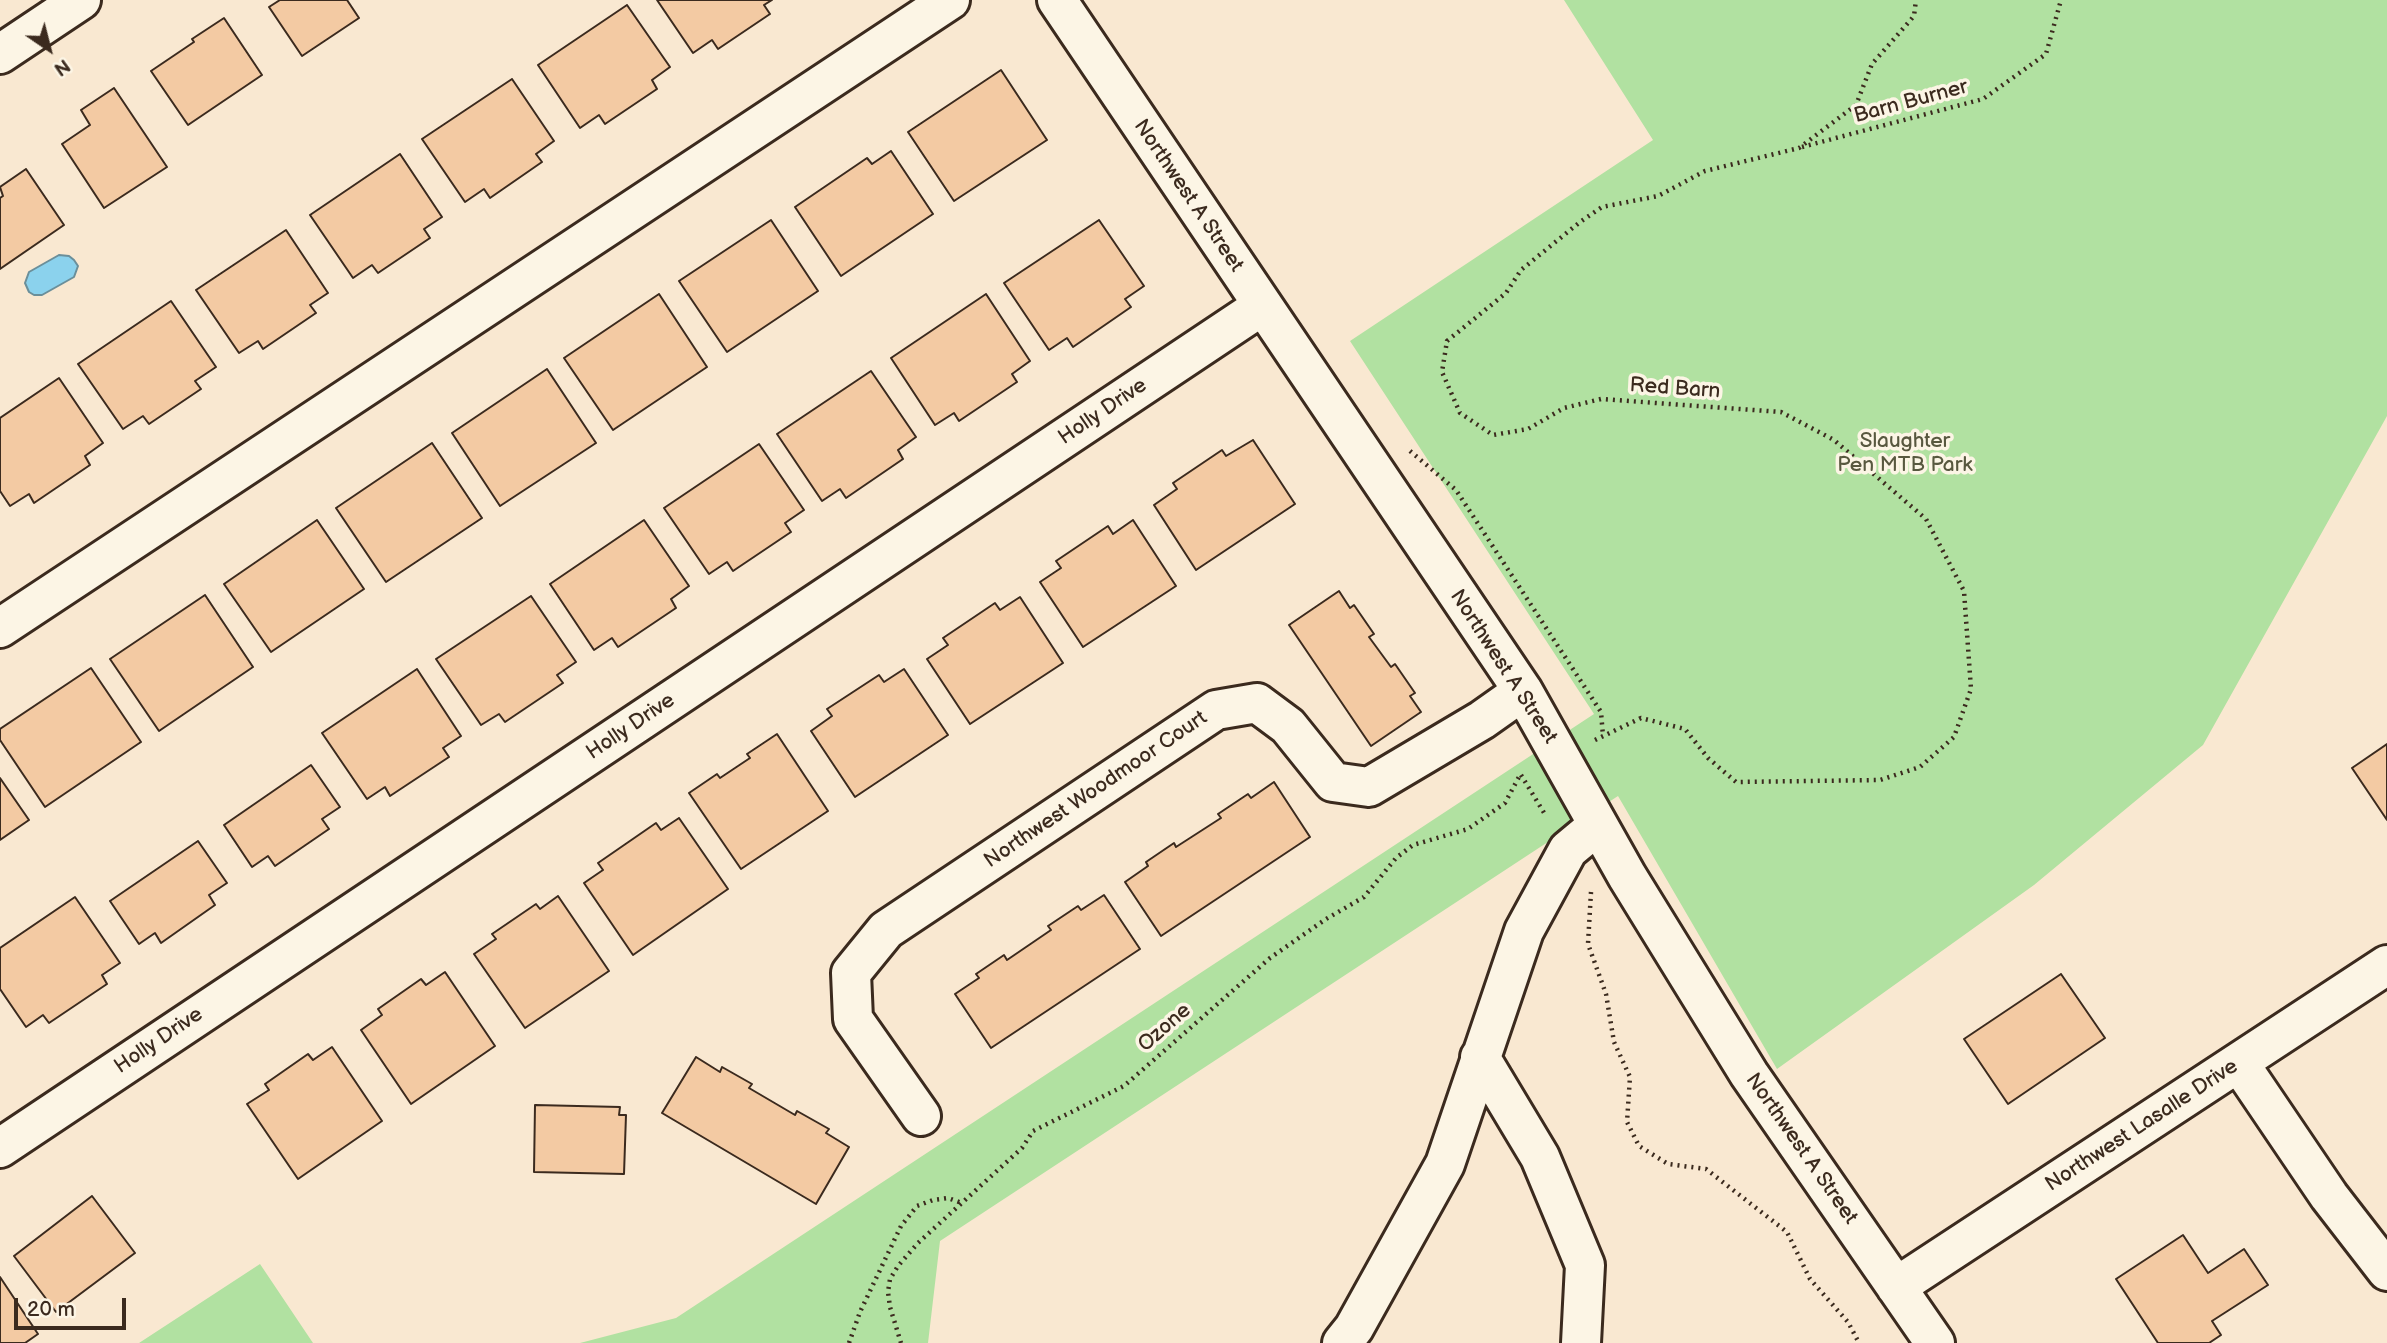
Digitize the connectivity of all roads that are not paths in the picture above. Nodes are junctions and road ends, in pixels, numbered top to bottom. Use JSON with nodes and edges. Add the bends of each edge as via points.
{"nodes":[{"id":1,"x":81,"y":0,"type":"edge"},
{"id":2,"x":950,"y":0,"type":"edge"},
{"id":3,"x":1057,"y":0,"type":"edge"},
{"id":4,"x":0,"y":54,"type":"edge"},
{"id":5,"x":1262,"y":306,"type":"junction"},
{"id":6,"x":0,"y":628,"type":"edge"},
{"id":7,"x":1522,"y":691,"type":"junction"},
{"id":8,"x":1598,"y":825,"type":"junction"},
{"id":9,"x":2387,"y":965,"type":"edge"},
{"id":10,"x":1480,"y":1057,"type":"junction"},
{"id":11,"x":2239,"y":1063,"type":"junction"},
{"id":12,"x":921,"y":1116,"type":"dead end"},
{"id":13,"x":0,"y":1147,"type":"edge"},
{"id":14,"x":2387,"y":1271,"type":"edge"},
{"id":15,"x":1896,"y":1287,"type":"junction"},
{"id":16,"x":1342,"y":1343,"type":"edge"},
{"id":17,"x":1581,"y":1343,"type":"edge"},
{"id":18,"x":1935,"y":1343,"type":"edge"}],
"edges":[{"from":1,"to":4,"type":"street"},
{"from":2,"to":6,"type":"street"},
{"from":3,"to":5,"type":"street","name":"Northwest A Street"},
{"from":5,"to":7,"type":"street","name":"Northwest A Street"},
{"from":5,"to":13,"type":"street","name":"Holly Drive"},
{"from":7,"to":8,"type":"street","name":"Northwest A Street"},
{"from":7,"to":12,"type":"street","name":"Northwest Woodmoor Court","via":[[1482,720],[1369,786],[1333,782],[1288,726],[1257,703],[1216,710],[887,930],[851,973],[853,1019]]},
{"from":8,"to":10,"type":"street","via":[[1568,850],[1524,931]]},
{"from":8,"to":15,"type":"street","name":"Northwest A Street","via":[[1749,1074]]},
{"from":9,"to":11,"type":"street","name":"Northwest Lasalle Drive"},
{"from":10,"to":16,"type":"street","via":[[1444,1164]]},
{"from":10,"to":17,"type":"street","via":[[1540,1157],[1585,1265]]},
{"from":11,"to":14,"type":"street","via":[[2329,1196]]},
{"from":11,"to":15,"type":"street","name":"Northwest Lasalle Drive"},
{"from":15,"to":18,"type":"street","name":"Northwest A Street"}]}
